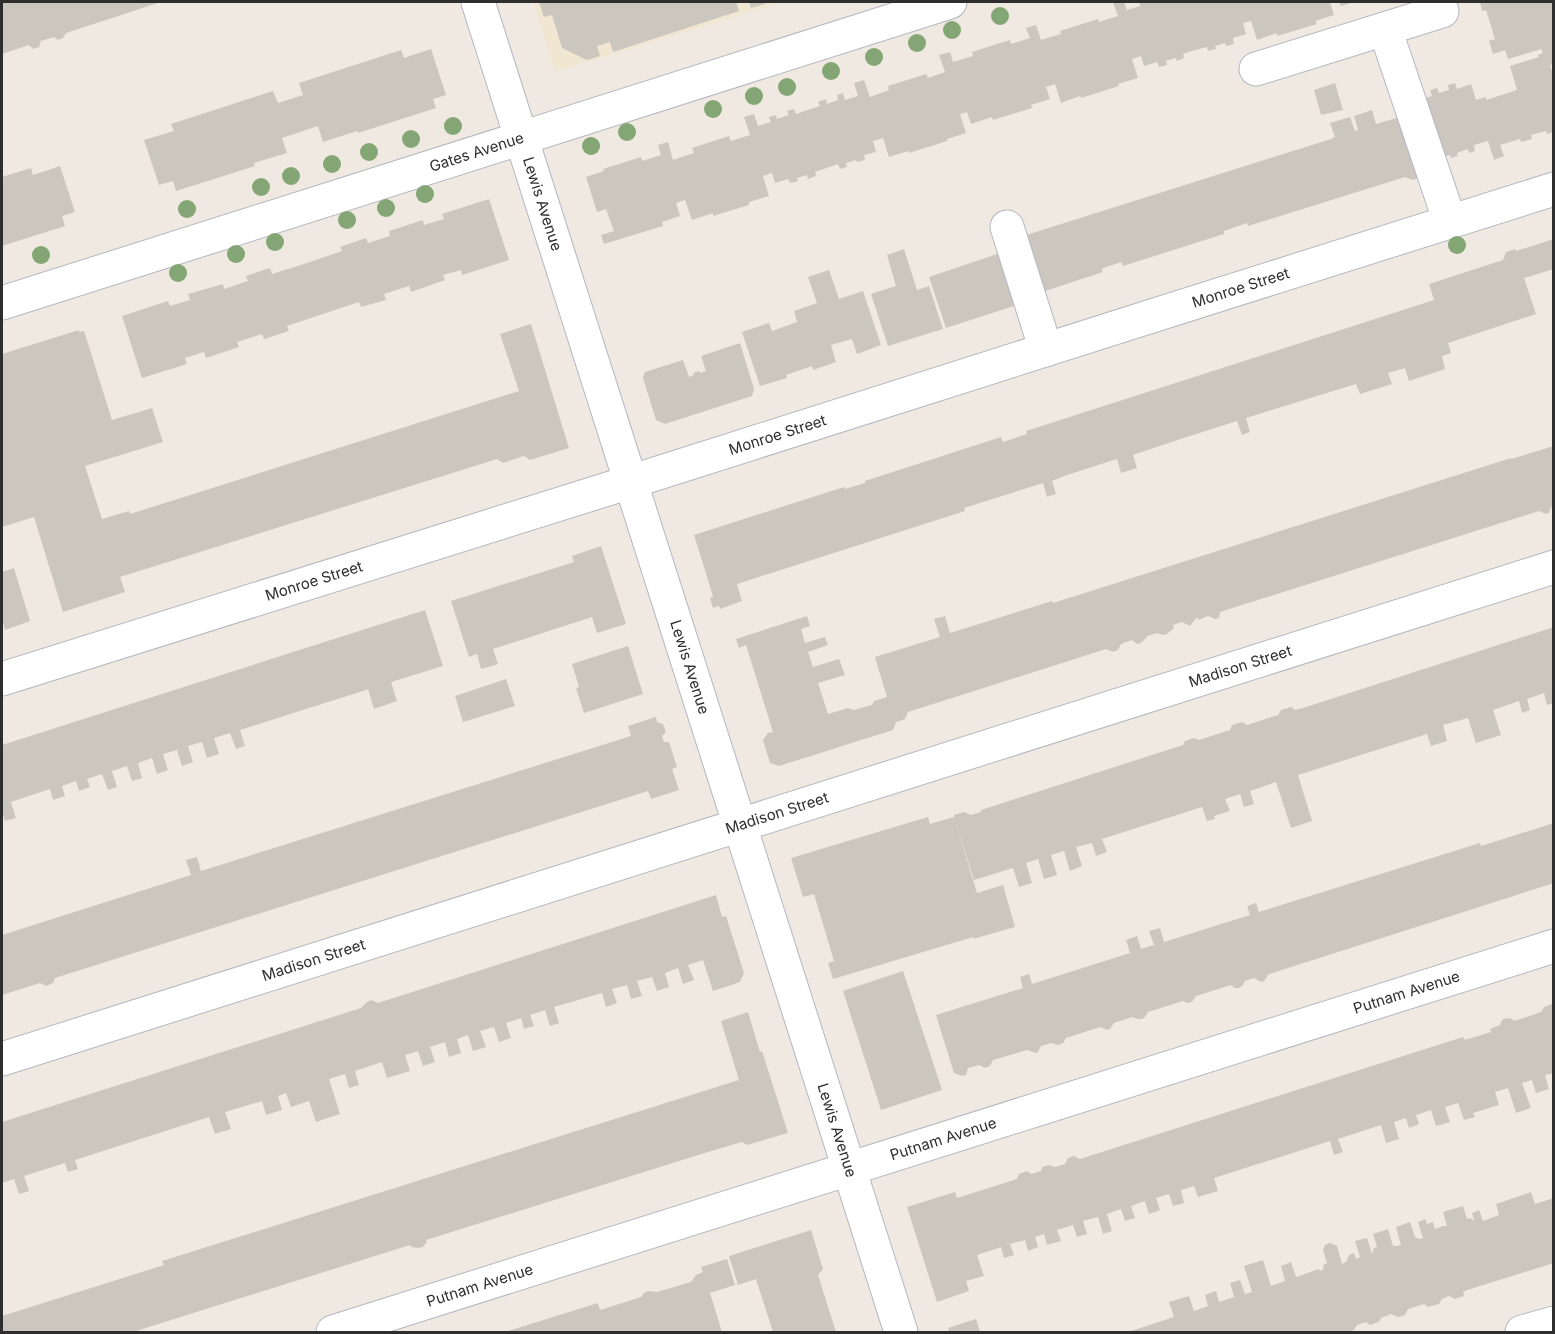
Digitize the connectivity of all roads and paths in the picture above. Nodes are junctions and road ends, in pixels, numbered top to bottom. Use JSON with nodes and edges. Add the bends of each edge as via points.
{"nodes":[{"id":1,"x":478,"y":2,"type":"edge"},
{"id":2,"x":950,"y":2,"type":"edge"},
{"id":3,"x":1442,"y":11,"type":"dead end"},
{"id":4,"x":1385,"y":29,"type":"junction"},
{"id":5,"x":1256,"y":69,"type":"dead end"},
{"id":6,"x":521,"y":138,"type":"junction"},
{"id":7,"x":1554,"y":189,"type":"edge"},
{"id":8,"x":1450,"y":222,"type":"junction"},
{"id":9,"x":1007,"y":227,"type":"dead end"},
{"id":10,"x":2,"y":303,"type":"edge"},
{"id":11,"x":1046,"y":350,"type":"junction"},
{"id":12,"x":630,"y":482,"type":"junction"},
{"id":13,"x":1554,"y":567,"type":"edge"},
{"id":14,"x":2,"y":679,"type":"edge"},
{"id":15,"x":739,"y":825,"type":"junction"},
{"id":16,"x":1554,"y":946,"type":"edge"},
{"id":17,"x":2,"y":1059,"type":"edge"},
{"id":18,"x":849,"y":1169,"type":"junction"},
{"id":19,"x":1554,"y":1323,"type":"edge"},
{"id":20,"x":333,"y":1332,"type":"edge"},
{"id":21,"x":901,"y":1332,"type":"edge"},
{"id":22,"x":1522,"y":1332,"type":"edge"}],
"edges":[{"from":1,"to":6,"type":"street","name":"Lewis Avenue"},
{"from":2,"to":6,"type":"street","name":"Gates Avenue"},
{"from":3,"to":4,"type":"street"},
{"from":4,"to":5,"type":"street"},
{"from":4,"to":8,"type":"street"},
{"from":6,"to":10,"type":"street","name":"Gates Avenue"},
{"from":6,"to":12,"type":"street","name":"Lewis Avenue"},
{"from":7,"to":8,"type":"street","name":"Monroe Street"},
{"from":8,"to":11,"type":"street","name":"Monroe Street"},
{"from":9,"to":11,"type":"street"},
{"from":11,"to":12,"type":"street","name":"Monroe Street"},
{"from":12,"to":14,"type":"street","name":"Monroe Street"},
{"from":12,"to":15,"type":"street","name":"Lewis Avenue"},
{"from":13,"to":15,"type":"street","name":"Madison Street"},
{"from":15,"to":17,"type":"street","name":"Madison Street"},
{"from":15,"to":18,"type":"street","name":"Lewis Avenue"},
{"from":16,"to":18,"type":"street","name":"Putnam Avenue"},
{"from":18,"to":20,"type":"street","name":"Putnam Avenue"},
{"from":18,"to":21,"type":"street","name":"Lewis Avenue"},
{"from":19,"to":22,"type":"street"}]}
